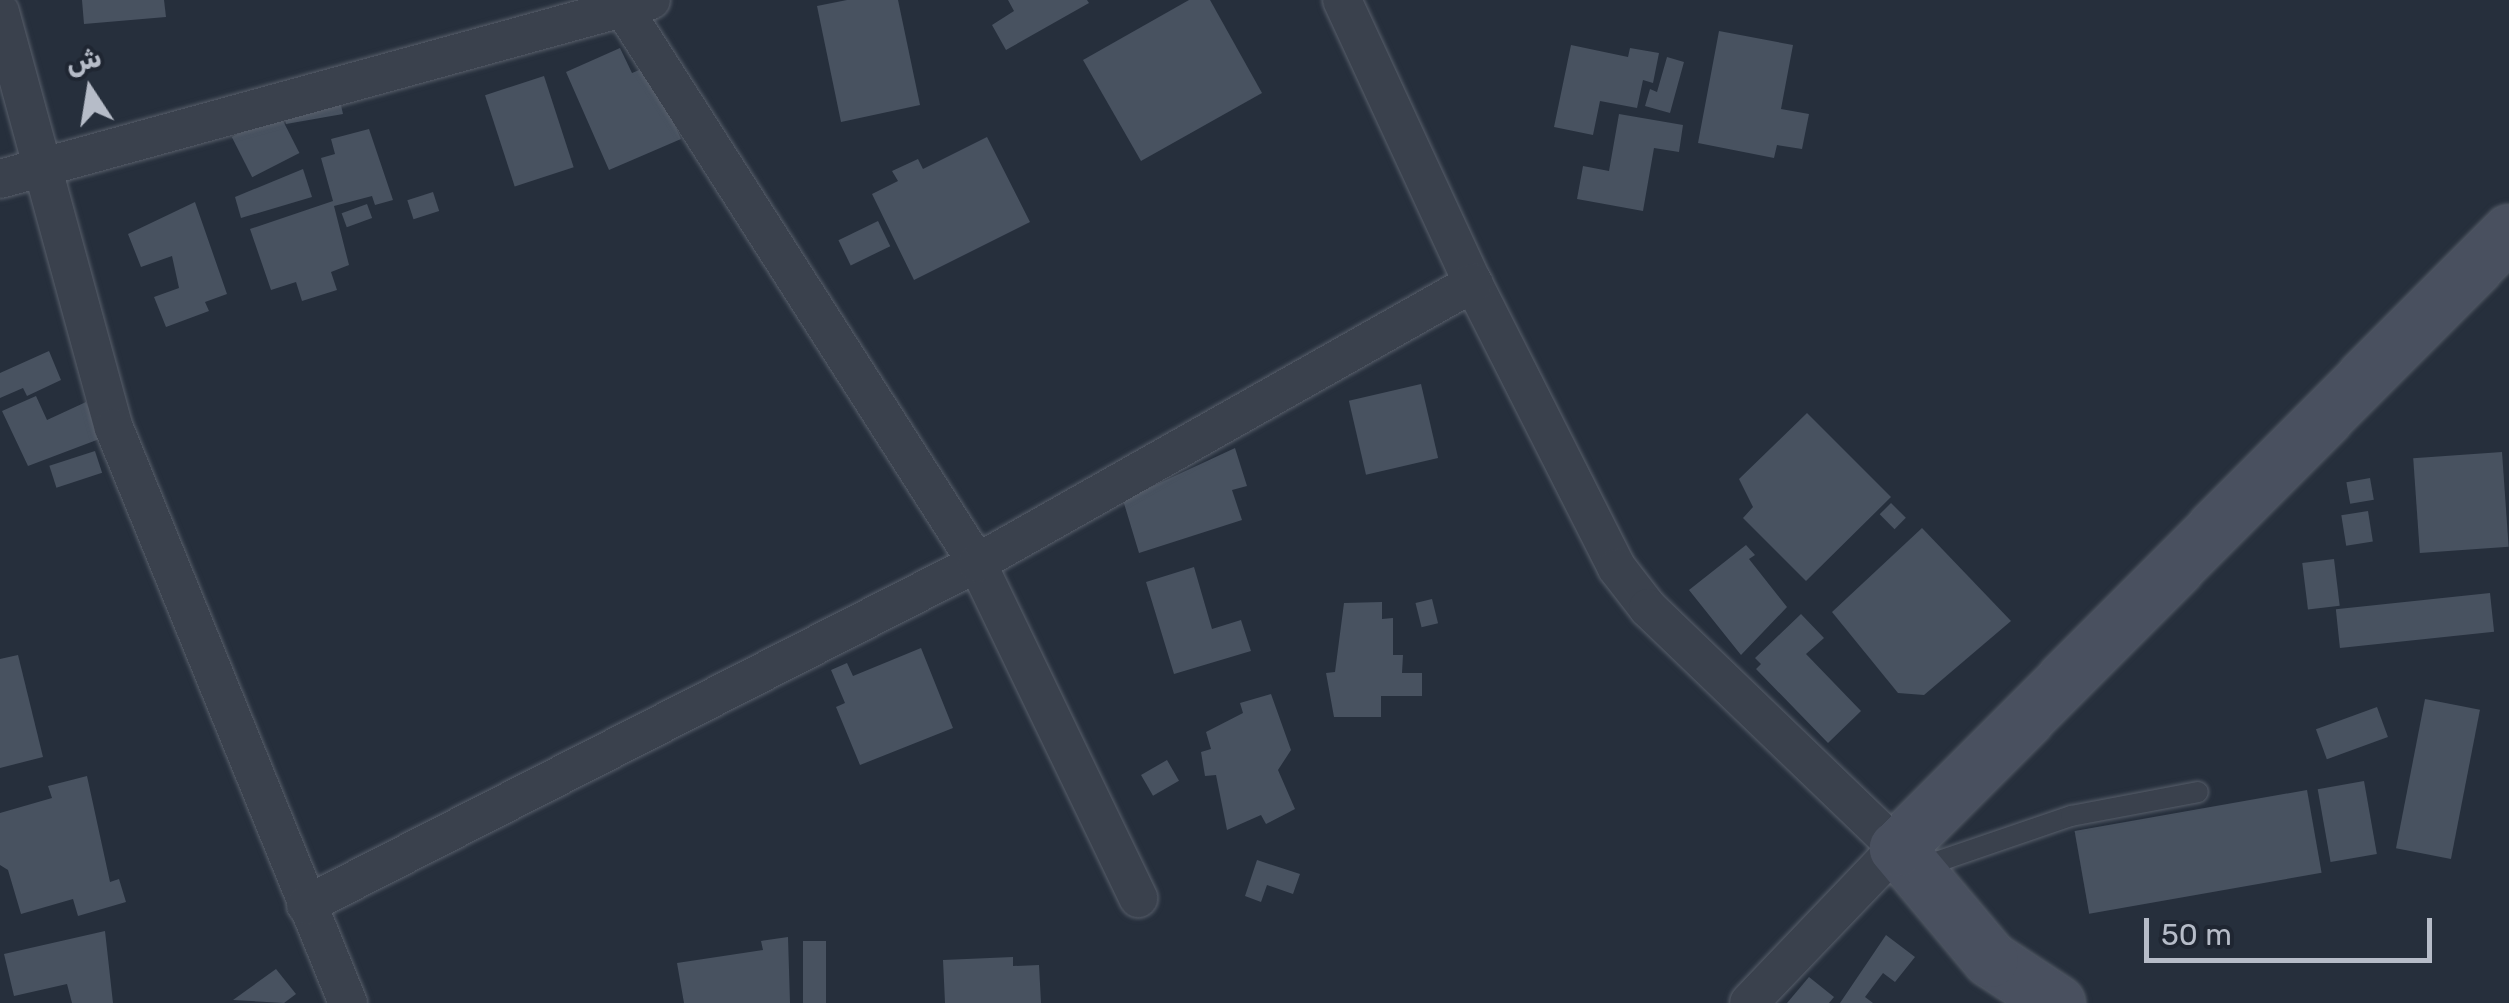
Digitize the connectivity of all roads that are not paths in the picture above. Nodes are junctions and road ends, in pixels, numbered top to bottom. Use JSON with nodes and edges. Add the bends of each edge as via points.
{"nodes":[{"id":1,"x":1342,"y":0,"type":"edge"},
{"id":2,"x":637,"y":4,"type":"edge"},
{"id":3,"x":0,"y":12,"type":"edge"},
{"id":4,"x":42,"y":168,"type":"junction"},
{"id":5,"x":0,"y":179,"type":"edge"},
{"id":6,"x":2509,"y":232,"type":"edge"},
{"id":7,"x":1473,"y":283,"type":"junction"},
{"id":8,"x":977,"y":563,"type":"junction"},
{"id":9,"x":2198,"y":792,"type":"dead end"},
{"id":10,"x":1904,"y":859,"type":"junction"},
{"id":11,"x":1138,"y":898,"type":"dead end"},
{"id":12,"x":306,"y":905,"type":"junction"},
{"id":13,"x":348,"y":1003,"type":"edge"},
{"id":14,"x":1749,"y":1003,"type":"edge"},
{"id":15,"x":2057,"y":1003,"type":"edge"}],
"edges":[{"from":1,"to":7,"type":"street"},
{"from":2,"to":4,"type":"street"},
{"from":2,"to":8,"type":"street"},
{"from":3,"to":4,"type":"street"},
{"from":4,"to":5,"type":"street"},
{"from":4,"to":12,"type":"street","via":[[114,428]]},
{"from":6,"to":10,"type":"street"},
{"from":7,"to":8,"type":"street"},
{"from":7,"to":10,"type":"street","via":[[1589,522],[1630,588]]},
{"from":8,"to":11,"type":"street"},
{"from":8,"to":12,"type":"street"},
{"from":9,"to":10,"type":"lane"},
{"from":10,"to":14,"type":"street"},
{"from":10,"to":15,"type":"street","via":[[1990,959]]},
{"from":12,"to":13,"type":"street"}]}
